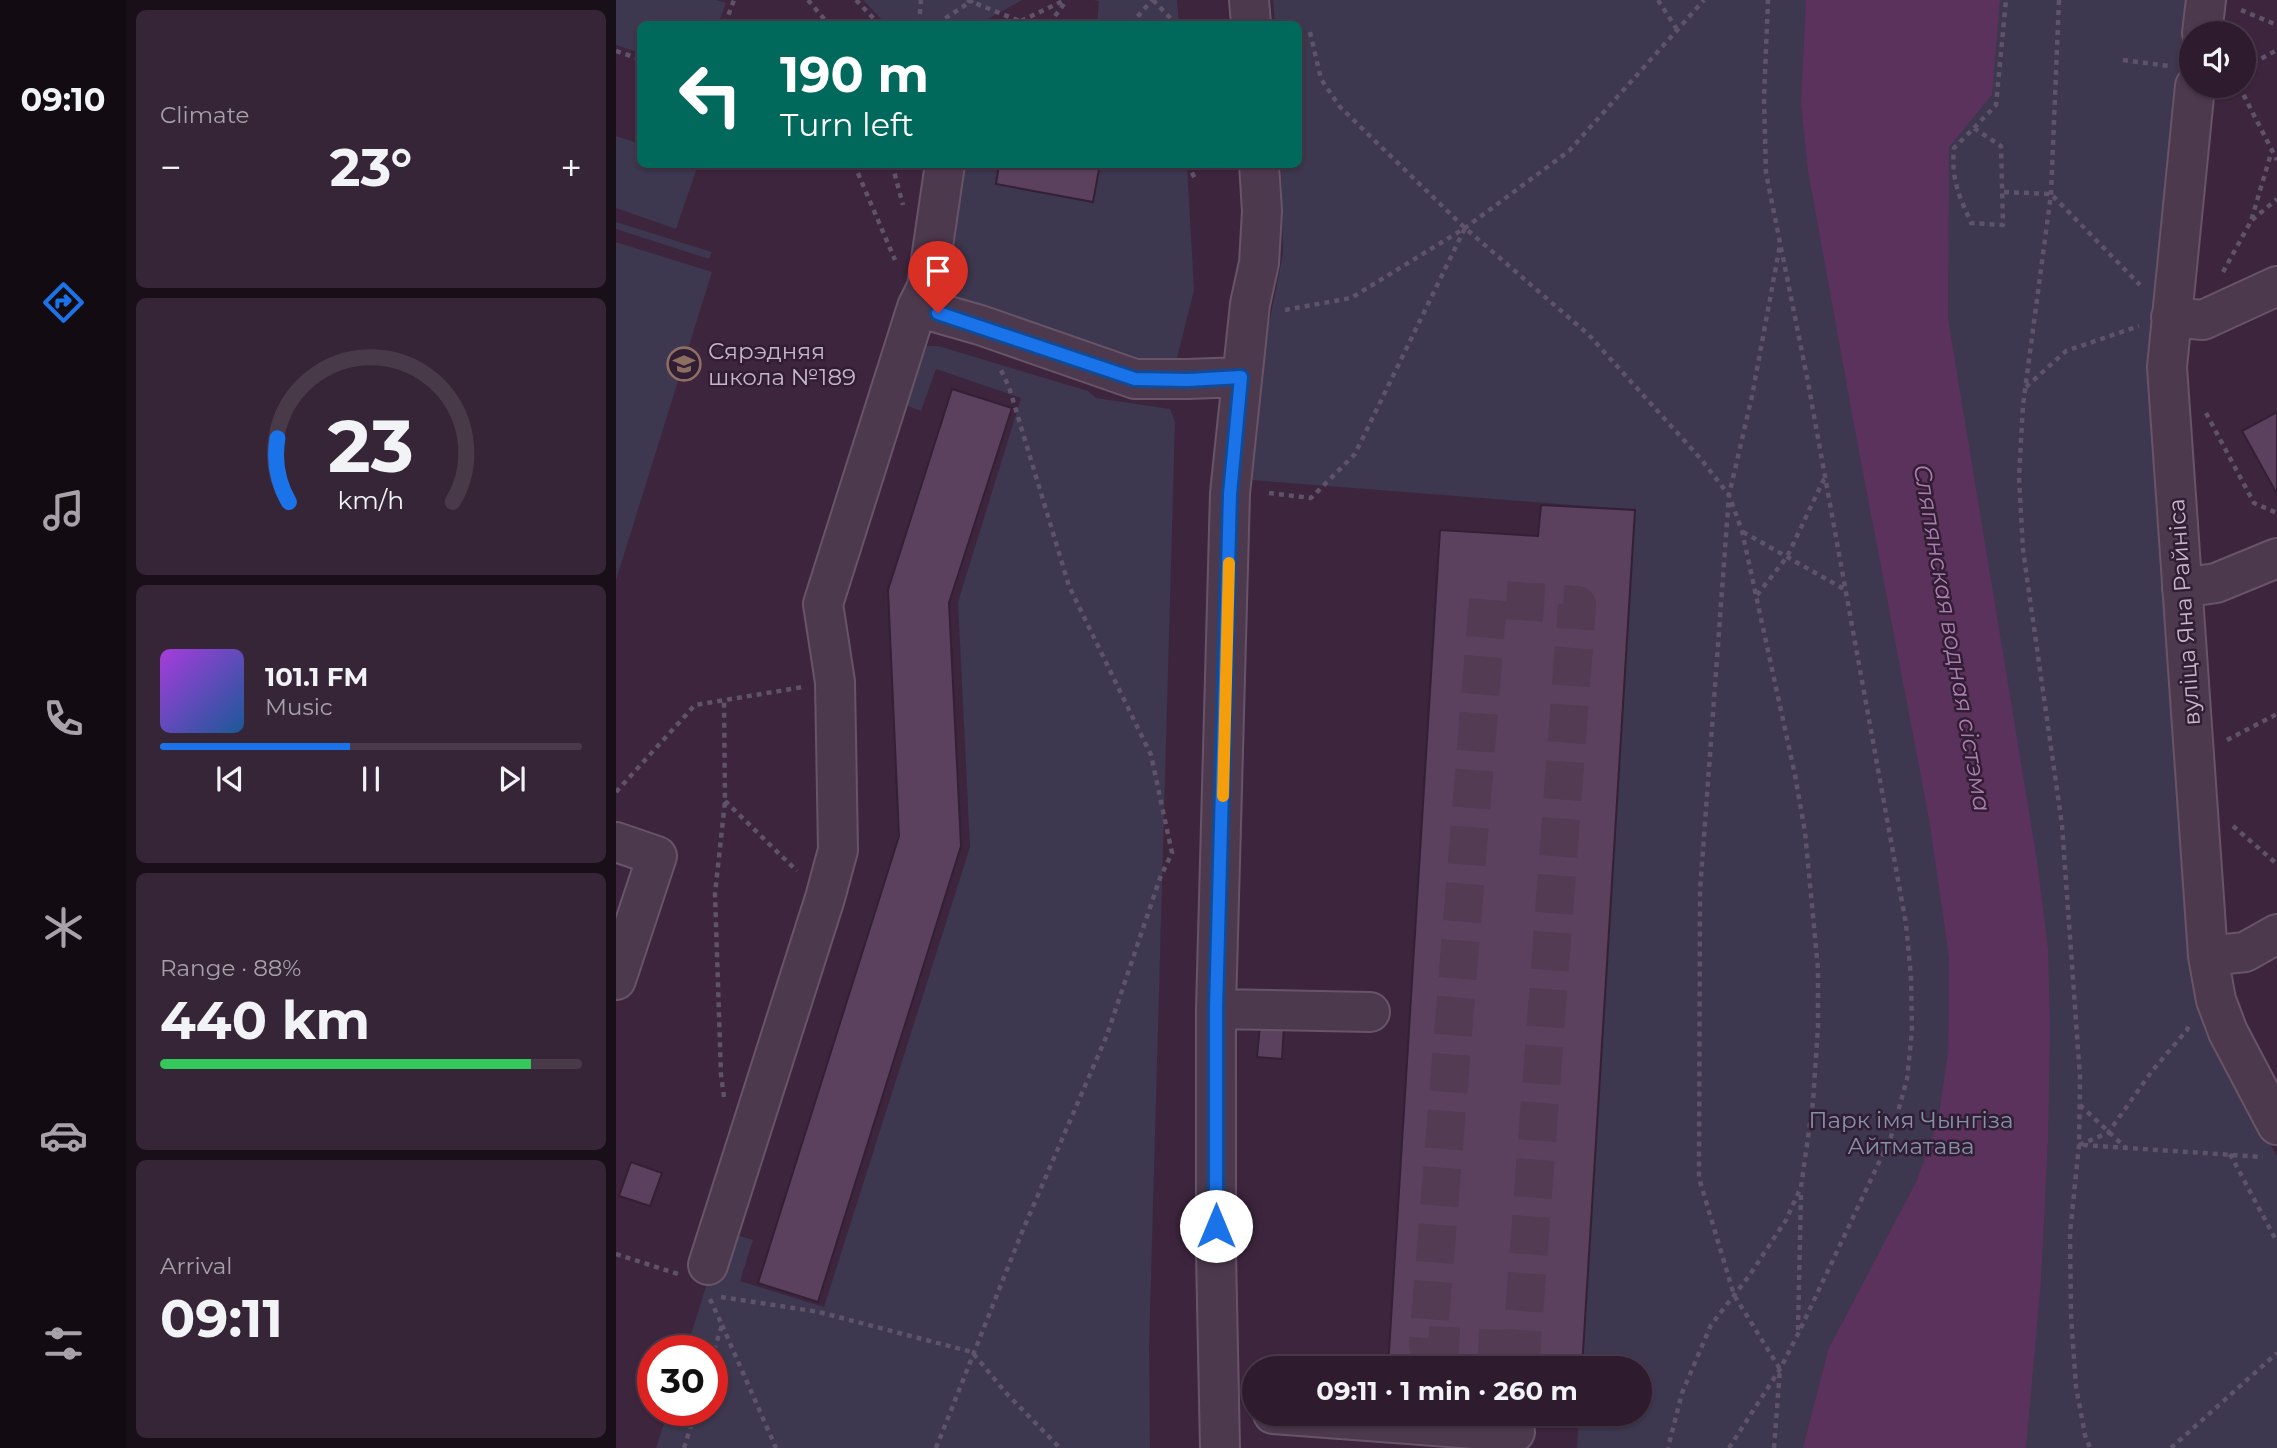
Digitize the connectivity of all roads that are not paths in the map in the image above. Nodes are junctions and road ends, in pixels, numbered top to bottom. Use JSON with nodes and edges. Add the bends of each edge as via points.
{"nodes":[{"id":1,"x":1249,"y":0,"type":"edge"},
{"id":2,"x":2223,"y":5,"type":"edge"},
{"id":3,"x":1251,"y":21,"type":"edge"},
{"id":4,"x":2211,"y":21,"type":"edge"},
{"id":5,"x":2194,"y":98,"type":"edge"},
{"id":6,"x":944,"y":168,"type":"edge"},
{"id":7,"x":1259,"y":168,"type":"edge"},
{"id":8,"x":2277,"y":286,"type":"edge"},
{"id":9,"x":917,"y":307,"type":"junction"},
{"id":10,"x":2172,"y":317,"type":"junction"},
{"id":11,"x":1241,"y":377,"type":"junction"},
{"id":12,"x":2277,"y":558,"type":"edge"},
{"id":13,"x":2182,"y":588,"type":"junction"},
{"id":14,"x":616,"y":842,"type":"edge"},
{"id":15,"x":2277,"y":934,"type":"edge"},
{"id":16,"x":2208,"y":956,"type":"junction"},
{"id":17,"x":616,"y":980,"type":"edge"},
{"id":18,"x":1216,"y":1009,"type":"junction"},
{"id":19,"x":1370,"y":1012,"type":"dead end"},
{"id":20,"x":2271,"y":1141,"type":"edge"},
{"id":21,"x":699,"y":1271,"type":"road end"},
{"id":22,"x":1232,"y":1424,"type":"edge"},
{"id":23,"x":1434,"y":1426,"type":"edge"},
{"id":24,"x":1515,"y":1432,"type":"dead end"}],
"edges":[{"from":1,"to":3,"type":"street"},
{"from":2,"to":4,"type":"street"},
{"from":5,"to":10,"type":"street","name":"вуліца Яна Райніса"},
{"from":6,"to":9,"type":"street","via":[[927,287]]},
{"from":7,"to":11,"type":"street","via":[[1259,263]]},
{"from":8,"to":10,"type":"street","via":[[2203,320]]},
{"from":9,"to":11,"type":"street","via":[[1135,379]]},
{"from":9,"to":21,"type":"street","via":[[823,604],[835,681],[838,850]]},
{"from":10,"to":13,"type":"street","name":"вуліца Яна Райніса","via":[[2167,367]]},
{"from":11,"to":18,"type":"street","via":[[1230,494]]},
{"from":12,"to":13,"type":"street","via":[[2216,583]]},
{"from":13,"to":16,"type":"street","name":"вуліца Яна Райніса"},
{"from":14,"to":17,"type":"street","via":[[657,856]]},
{"from":15,"to":16,"type":"street","via":[[2245,952]]},
{"from":16,"to":20,"type":"street","name":"вуліца Яна Райніса","via":[[2216,1000]]},
{"from":18,"to":19,"type":"street"},
{"from":18,"to":22,"type":"street","via":[[1216,1254]]},
{"from":23,"to":24,"type":"street"}]}
